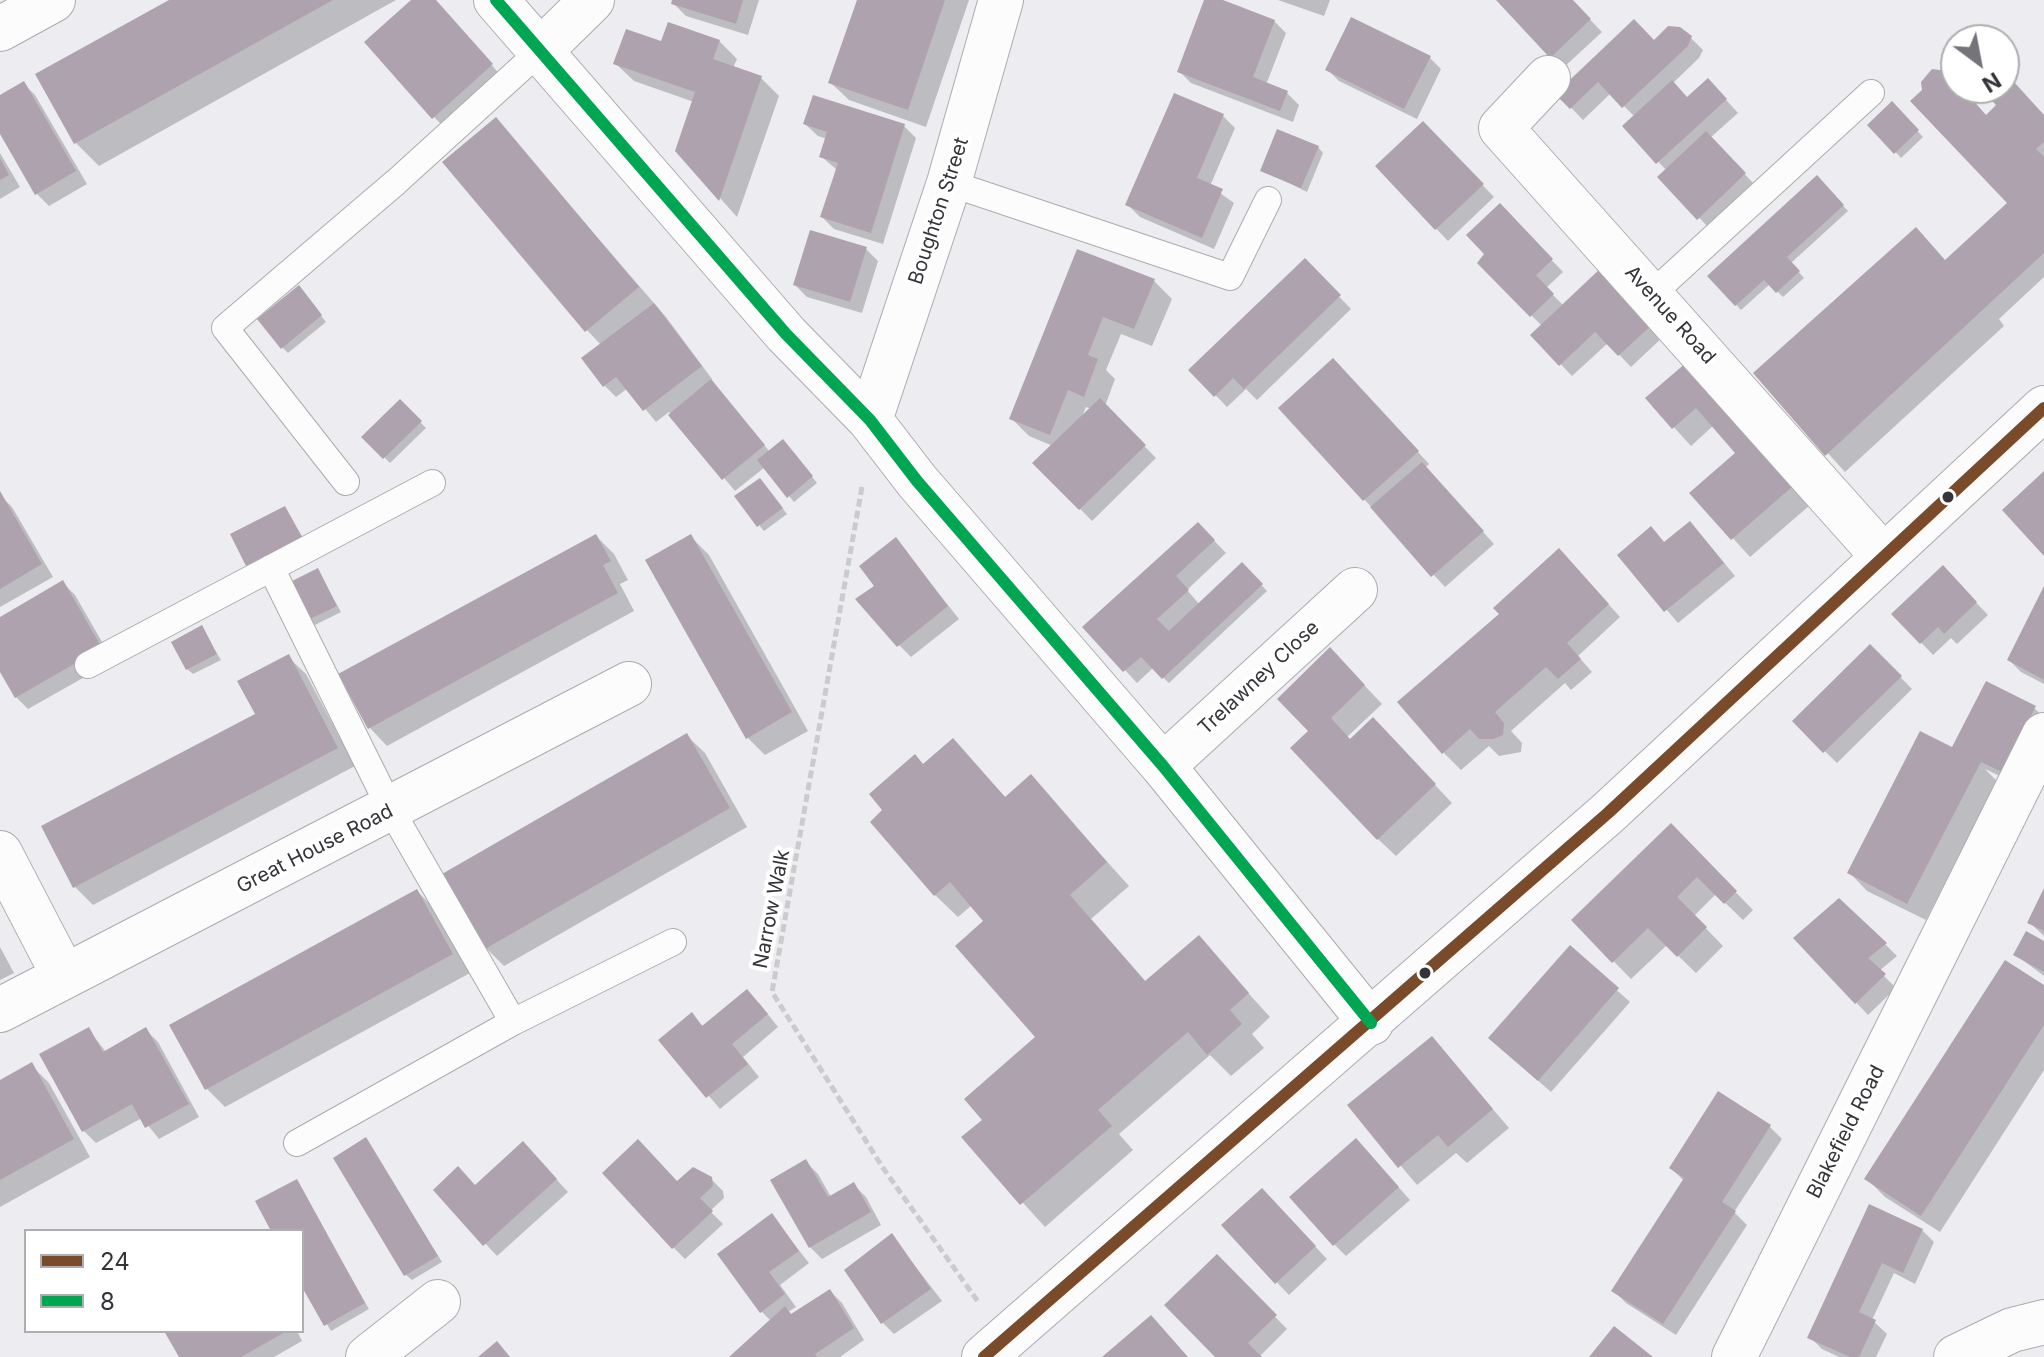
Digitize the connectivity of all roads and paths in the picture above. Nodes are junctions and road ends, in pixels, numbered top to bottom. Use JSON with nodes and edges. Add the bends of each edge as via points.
{"nodes":[{"id":1,"x":53,"y":0,"type":"edge"},
{"id":2,"x":496,"y":0,"type":"edge"},
{"id":3,"x":592,"y":0,"type":"edge"},
{"id":4,"x":1001,"y":0,"type":"edge"},
{"id":5,"x":0,"y":29,"type":"edge"},
{"id":6,"x":538,"y":53,"type":"junction"},
{"id":7,"x":1548,"y":78,"type":"dead end"},
{"id":8,"x":1871,"y":93,"type":"dead end"},
{"id":9,"x":949,"y":183,"type":"junction"},
{"id":10,"x":1268,"y":200,"type":"dead end"},
{"id":11,"x":1652,"y":294,"type":"junction"},
{"id":12,"x":2044,"y":408,"type":"edge"},
{"id":13,"x":870,"y":420,"type":"junction"},
{"id":14,"x":346,"y":482,"type":"dead end"},
{"id":15,"x":432,"y":483,"type":"dead end"},
{"id":16,"x":1882,"y":555,"type":"junction"},
{"id":17,"x":271,"y":568,"type":"junction"},
{"id":18,"x":1355,"y":590,"type":"dead end"},
{"id":19,"x":88,"y":665,"type":"dead end"},
{"id":20,"x":629,"y":684,"type":"dead end"},
{"id":21,"x":2044,"y":735,"type":"edge"},
{"id":22,"x":1163,"y":766,"type":"junction"},
{"id":23,"x":391,"y":810,"type":"junction"},
{"id":24,"x":0,"y":853,"type":"edge"},
{"id":25,"x":673,"y":942,"type":"dead end"},
{"id":26,"x":64,"y":976,"type":"junction"},
{"id":27,"x":0,"y":1010,"type":"edge"},
{"id":28,"x":513,"y":1022,"type":"junction"},
{"id":29,"x":1371,"y":1023,"type":"junction"},
{"id":30,"x":297,"y":1143,"type":"dead end"},
{"id":31,"x":438,"y":1302,"type":"dead end"},
{"id":32,"x":2044,"y":1322,"type":"edge"},
{"id":33,"x":993,"y":1349,"type":"edge"},
{"id":34,"x":368,"y":1357,"type":"edge"},
{"id":35,"x":1734,"y":1357,"type":"edge"},
{"id":36,"x":1956,"y":1357,"type":"edge"}],
"edges":[{"from":1,"to":5,"type":"street"},
{"from":2,"to":6,"type":"street"},
{"from":3,"to":6,"type":"street"},
{"from":4,"to":9,"type":"street","name":"Boughton Street"},
{"from":6,"to":13,"type":"street","via":[[786,334]]},
{"from":6,"to":14,"type":"lane","via":[[225,328]]},
{"from":7,"to":11,"type":"street","name":"Avenue Road","via":[[1501,128]]},
{"from":8,"to":11,"type":"lane"},
{"from":9,"to":10,"type":"lane","via":[[1230,277]]},
{"from":9,"to":13,"type":"street","name":"Boughton Street"},
{"from":11,"to":16,"type":"street","name":"Avenue Road"},
{"from":12,"to":16,"type":"street"},
{"from":13,"to":22,"type":"street"},
{"from":13,"to":33,"type":"path","name":"Narrow Walk","via":[[772,992]]},
{"from":15,"to":17,"type":"lane"},
{"from":16,"to":29,"type":"street","via":[[1608,813]]},
{"from":17,"to":19,"type":"lane"},
{"from":17,"to":23,"type":"lane"},
{"from":18,"to":22,"type":"street","name":"Trelawney Close"},
{"from":20,"to":23,"type":"street","name":"Great House Road"},
{"from":21,"to":35,"type":"street","name":"Blakefield Road"},
{"from":22,"to":29,"type":"street"},
{"from":23,"to":26,"type":"street","name":"Great House Road"},
{"from":23,"to":28,"type":"lane"},
{"from":24,"to":26,"type":"street"},
{"from":25,"to":28,"type":"lane"},
{"from":26,"to":27,"type":"street","name":"Great House Road"},
{"from":28,"to":30,"type":"lane"},
{"from":29,"to":33,"type":"street"},
{"from":31,"to":34,"type":"street"},
{"from":32,"to":36,"type":"street","via":[[2012,1330]]}]}
